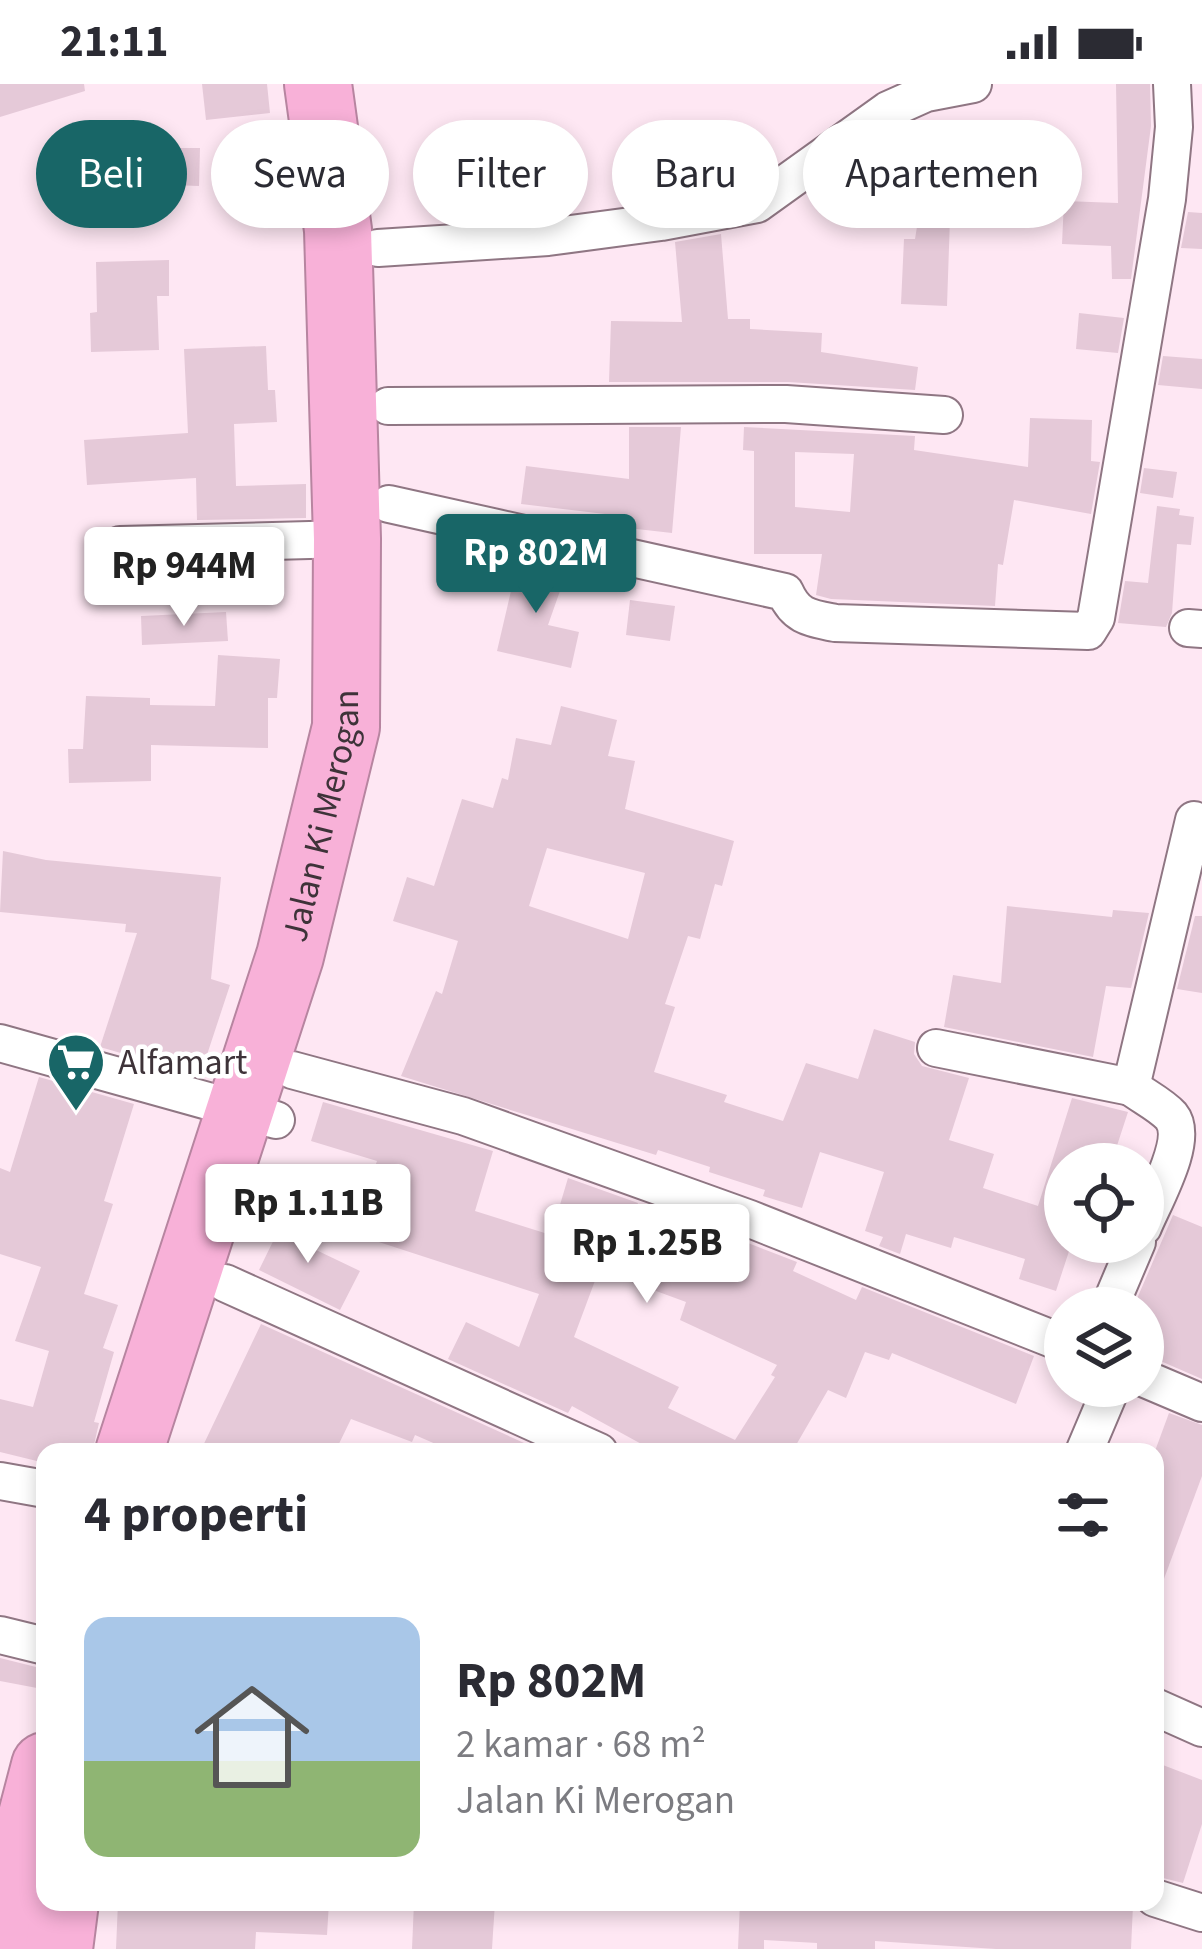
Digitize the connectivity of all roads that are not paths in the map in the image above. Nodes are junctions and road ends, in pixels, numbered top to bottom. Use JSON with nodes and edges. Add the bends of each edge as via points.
{"nodes":[{"id":1,"x":318,"y":84,"type":"edge"},
{"id":2,"x":360,"y":84,"type":"edge"},
{"id":3,"x":973,"y":84,"type":"edge"},
{"id":4,"x":1172,"y":84,"type":"edge"},
{"id":5,"x":378,"y":248,"type":"junction"},
{"id":6,"x":388,"y":406,"type":"junction"},
{"id":7,"x":944,"y":415,"type":"dead end"},
{"id":8,"x":368,"y":522,"type":"junction"},
{"id":9,"x":120,"y":545,"type":"dead end"},
{"id":10,"x":1194,"y":820,"type":"dead end"},
{"id":11,"x":0,"y":1043,"type":"edge"},
{"id":12,"x":936,"y":1048,"type":"dead end"},
{"id":13,"x":1131,"y":1087,"type":"junction"},
{"id":14,"x":270,"y":1099,"type":"junction"},
{"id":15,"x":1164,"y":1177,"type":"edge"},
{"id":16,"x":225,"y":1283,"type":"junction"},
{"id":17,"x":1044,"y":1336,"type":"edge"},
{"id":18,"x":1164,"y":1387,"type":"edge"},
{"id":19,"x":1202,"y":1403,"type":"edge"},
{"id":20,"x":1103,"y":1407,"type":"edge"},
{"id":21,"x":133,"y":1443,"type":"edge"},
{"id":22,"x":174,"y":1443,"type":"edge"},
{"id":23,"x":579,"y":1443,"type":"edge"},
{"id":24,"x":1088,"y":1443,"type":"edge"},
{"id":25,"x":0,"y":1481,"type":"edge"},
{"id":26,"x":36,"y":1487,"type":"edge"},
{"id":27,"x":0,"y":1635,"type":"edge"},
{"id":28,"x":36,"y":1644,"type":"edge"},
{"id":29,"x":1164,"y":1711,"type":"edge"},
{"id":30,"x":1202,"y":1728,"type":"edge"},
{"id":31,"x":36,"y":1800,"type":"edge"},
{"id":32,"x":1164,"y":1901,"type":"edge"},
{"id":33,"x":64,"y":1911,"type":"edge"},
{"id":34,"x":1202,"y":1913,"type":"edge"},
{"id":35,"x":5,"y":1949,"type":"edge"},
{"id":36,"x":59,"y":1949,"type":"edge"}],
"edges":[{"from":1,"to":8,"type":"highway","name":"Jalan Ki Merogan"},
{"from":2,"to":5,"type":"highway","name":"Jalan Ki Merogan"},
{"from":3,"to":5,"type":"street","via":[[888,110],[757,204],[548,237]]},
{"from":4,"to":8,"type":"street","via":[[1167,199],[1088,632],[835,622],[804,617],[785,592]]},
{"from":5,"to":6,"type":"highway","name":"Jalan Ki Merogan"},
{"from":6,"to":7,"type":"street","via":[[786,404]]},
{"from":6,"to":8,"type":"highway","name":"Jalan Ki Merogan"},
{"from":8,"to":9,"type":"street"},
{"from":8,"to":14,"type":"highway","name":"Jalan Ki Merogan","via":[[346,727],[290,956]]},
{"from":10,"to":13,"type":"street"},
{"from":11,"to":14,"type":"street"},
{"from":12,"to":13,"type":"street"},
{"from":13,"to":15,"type":"street","via":[[1169,1114],[1178,1132]]},
{"from":14,"to":16,"type":"highway","name":"Jalan Ki Merogan"},
{"from":14,"to":17,"type":"street","via":[[485,1124]]},
{"from":14,"to":21,"type":"highway","name":"Jalan Ki Merogan"},
{"from":16,"to":22,"type":"highway","name":"Jalan Ki Merogan"},
{"from":16,"to":23,"type":"street"},
{"from":18,"to":19,"type":"street"},
{"from":20,"to":24,"type":"street"},
{"from":25,"to":26,"type":"street"},
{"from":27,"to":28,"type":"street"},
{"from":29,"to":30,"type":"street"},
{"from":31,"to":35,"type":"highway"},
{"from":32,"to":34,"type":"street"},
{"from":33,"to":36,"type":"highway"}]}
